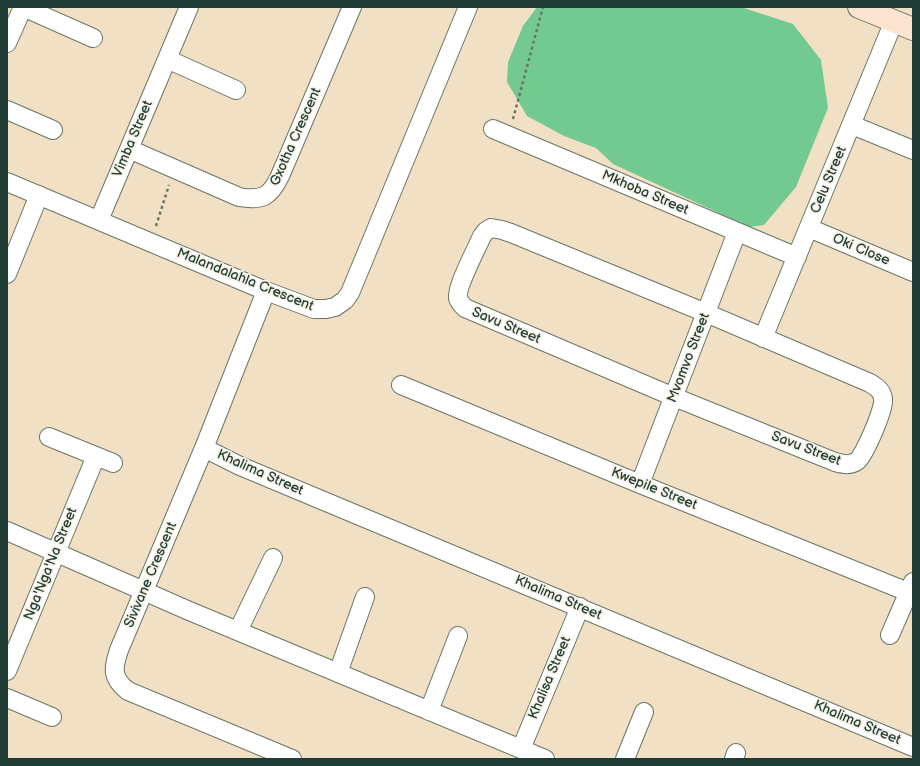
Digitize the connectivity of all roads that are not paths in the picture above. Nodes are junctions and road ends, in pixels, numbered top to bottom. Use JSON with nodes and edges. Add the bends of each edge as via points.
{"nodes":[{"id":1,"x":23,"y":7,"type":"edge"},
{"id":2,"x":189,"y":7,"type":"edge"},
{"id":3,"x":352,"y":7,"type":"edge"},
{"id":4,"x":468,"y":7,"type":"edge"},
{"id":5,"x":859,"y":7,"type":"edge"},
{"id":6,"x":903,"y":25,"type":"edge"},
{"id":7,"x":93,"y":38,"type":"dead end"},
{"id":8,"x":7,"y":43,"type":"edge"},
{"id":9,"x":167,"y":59,"type":"junction"},
{"id":10,"x":236,"y":90,"type":"dead end"},
{"id":11,"x":7,"y":110,"type":"edge"},
{"id":12,"x":852,"y":124,"type":"junction"},
{"id":13,"x":53,"y":130,"type":"dead end"},
{"id":14,"x":501,"y":132,"type":"road end"},
{"id":15,"x":129,"y":149,"type":"junction"},
{"id":16,"x":913,"y":150,"type":"edge"},
{"id":17,"x":7,"y":182,"type":"edge"},
{"id":18,"x":39,"y":195,"type":"junction"},
{"id":19,"x":99,"y":220,"type":"junction"},
{"id":20,"x":809,"y":228,"type":"junction"},
{"id":21,"x":738,"y":232,"type":"junction"},
{"id":22,"x":797,"y":257,"type":"junction"},
{"id":23,"x":913,"y":272,"type":"edge"},
{"id":24,"x":7,"y":274,"type":"edge"},
{"id":25,"x":266,"y":291,"type":"junction"},
{"id":26,"x":706,"y":313,"type":"junction"},
{"id":27,"x":763,"y":338,"type":"junction"},
{"id":28,"x":401,"y":385,"type":"dead end"},
{"id":29,"x":674,"y":397,"type":"junction"},
{"id":30,"x":49,"y":437,"type":"dead end"},
{"id":31,"x":204,"y":448,"type":"junction"},
{"id":32,"x":96,"y":456,"type":"junction"},
{"id":33,"x":113,"y":463,"type":"dead end"},
{"id":34,"x":640,"y":484,"type":"junction"},
{"id":35,"x":7,"y":531,"type":"edge"},
{"id":36,"x":56,"y":552,"type":"junction"},
{"id":37,"x":273,"y":558,"type":"dead end"},
{"id":38,"x":911,"y":589,"type":"edge"},
{"id":39,"x":144,"y":591,"type":"junction"},
{"id":40,"x":365,"y":597,"type":"dead end"},
{"id":41,"x":580,"y":607,"type":"junction"},
{"id":42,"x":238,"y":631,"type":"junction"},
{"id":43,"x":890,"y":634,"type":"dead end"},
{"id":44,"x":458,"y":636,"type":"dead end"},
{"id":45,"x":7,"y":671,"type":"edge"},
{"id":46,"x":338,"y":672,"type":"junction"},
{"id":47,"x":7,"y":698,"type":"edge"},
{"id":48,"x":429,"y":711,"type":"junction"},
{"id":49,"x":644,"y":712,"type":"dead end"},
{"id":50,"x":52,"y":717,"type":"dead end"},
{"id":51,"x":913,"y":747,"type":"edge"},
{"id":52,"x":521,"y":749,"type":"junction"},
{"id":53,"x":292,"y":759,"type":"edge"},
{"id":54,"x":545,"y":759,"type":"edge"},
{"id":55,"x":625,"y":759,"type":"edge"}],
"edges":[{"from":1,"to":7,"type":"street"},
{"from":1,"to":8,"type":"street"},
{"from":2,"to":9,"type":"street","name":"Vimba Street"},
{"from":3,"to":15,"type":"street","name":"Gxotha Crescent","via":[[280,176],[267,196],[252,199],[239,196]]},
{"from":4,"to":25,"type":"street","name":"Malandalahla Crescent","via":[[350,293],[335,307],[317,310]]},
{"from":5,"to":6,"type":"street"},
{"from":6,"to":12,"type":"street","name":"Celu Street"},
{"from":9,"to":10,"type":"street"},
{"from":9,"to":15,"type":"street","name":"Vimba Street"},
{"from":11,"to":13,"type":"street"},
{"from":12,"to":16,"type":"street"},
{"from":12,"to":20,"type":"street","name":"Celu Street"},
{"from":14,"to":21,"type":"street","name":"Mkhoba Street"},
{"from":15,"to":19,"type":"street","name":"Vimba Street"},
{"from":17,"to":18,"type":"street","name":"Malandalahla Crescent"},
{"from":18,"to":19,"type":"street","name":"Malandalahla Crescent"},
{"from":18,"to":24,"type":"street"},
{"from":19,"to":25,"type":"street","name":"Malandalahla Crescent"},
{"from":20,"to":22,"type":"street","name":"Celu Street"},
{"from":20,"to":23,"type":"street","name":"Oki Close"},
{"from":21,"to":22,"type":"street","name":"Mkhoba Street"},
{"from":21,"to":26,"type":"street","name":"Mvomvo Street"},
{"from":22,"to":27,"type":"street","name":"Celu Street"},
{"from":25,"to":31,"type":"street","name":"Sivivane Crescent"},
{"from":26,"to":27,"type":"street","name":"Savu Street"},
{"from":26,"to":29,"type":"street","name":"Mvomvo Street"},
{"from":26,"to":29,"type":"street","name":"Savu Street","via":[[496,228],[491,228],[482,236],[461,284],[458,297],[461,304],[473,312]]},
{"from":27,"to":29,"type":"street","name":"Savu Street","via":[[878,388],[884,404],[882,412],[861,457],[856,461],[844,464],[835,462]]},
{"from":28,"to":34,"type":"street","name":"Kwepile Street"},
{"from":29,"to":34,"type":"street","name":"Mvomvo Street"},
{"from":30,"to":32,"type":"street"},
{"from":31,"to":39,"type":"street","name":"Sivivane Crescent"},
{"from":31,"to":41,"type":"street","name":"Khalima Street","via":[[240,466]]},
{"from":32,"to":33,"type":"street"},
{"from":32,"to":36,"type":"street","name":"Nga'Nga'Na Street"},
{"from":34,"to":38,"type":"street","name":"Kwepile Street"},
{"from":35,"to":36,"type":"street"},
{"from":36,"to":39,"type":"street"},
{"from":36,"to":45,"type":"street","name":"Nga'Nga'Na Street"},
{"from":37,"to":42,"type":"street"},
{"from":38,"to":43,"type":"street"},
{"from":39,"to":42,"type":"street"},
{"from":39,"to":53,"type":"street","name":"Sivivane Crescent","via":[[115,661],[118,682],[128,691]]},
{"from":40,"to":46,"type":"street"},
{"from":41,"to":51,"type":"street","name":"Khalima Street"},
{"from":41,"to":52,"type":"street","name":"Khalisa Street"},
{"from":42,"to":46,"type":"street"},
{"from":44,"to":48,"type":"street"},
{"from":46,"to":48,"type":"street"},
{"from":47,"to":50,"type":"street"},
{"from":48,"to":52,"type":"street"},
{"from":49,"to":55,"type":"street"},
{"from":52,"to":54,"type":"street"}]}
